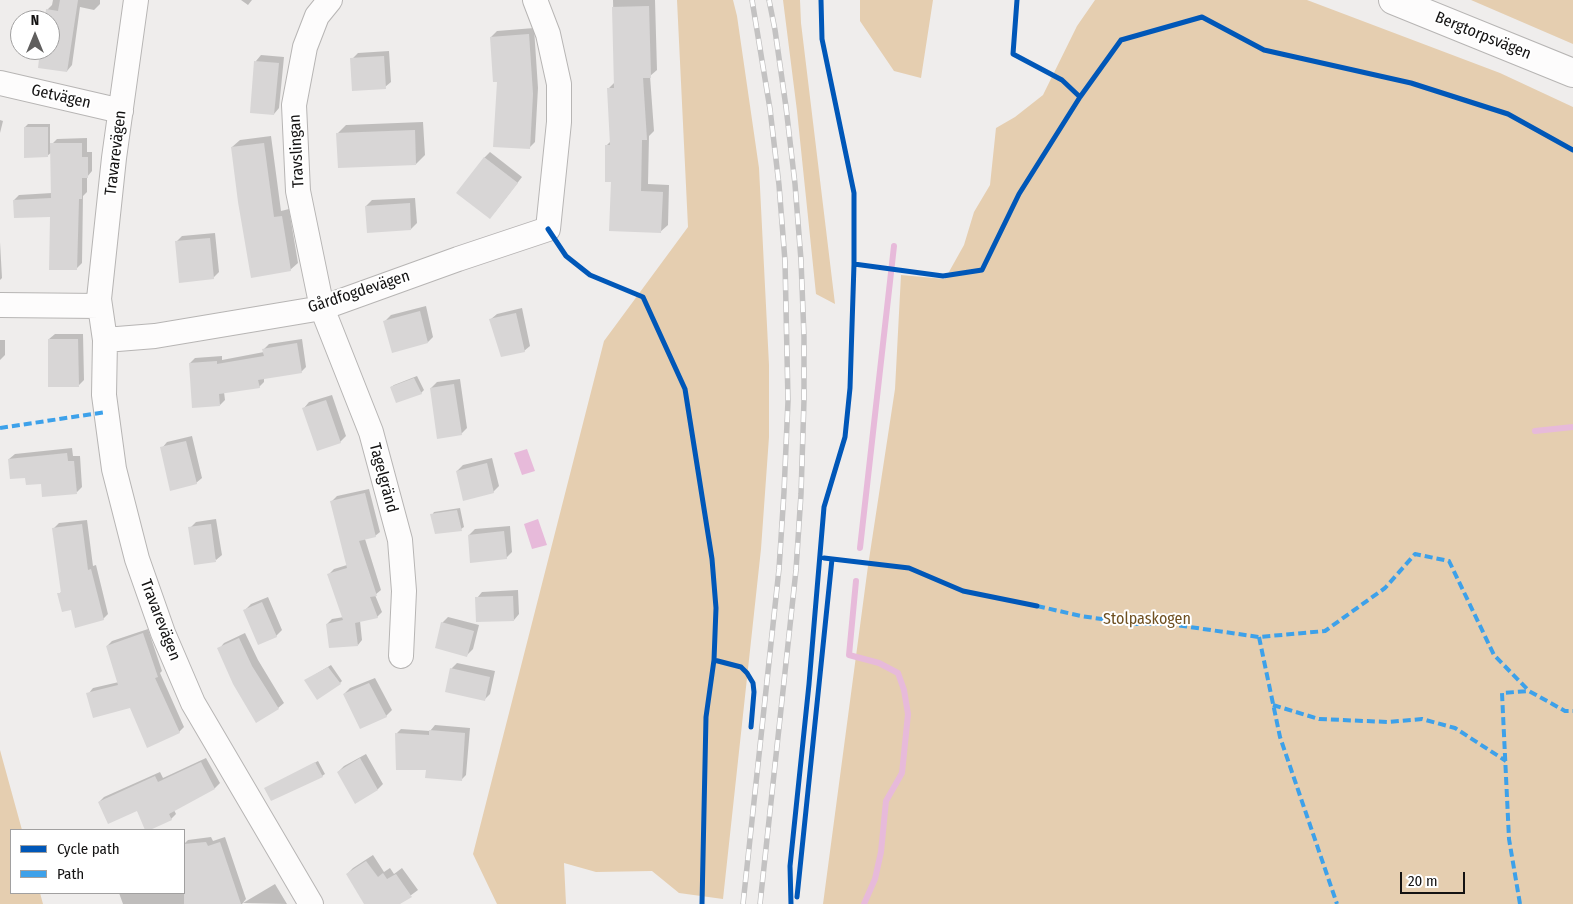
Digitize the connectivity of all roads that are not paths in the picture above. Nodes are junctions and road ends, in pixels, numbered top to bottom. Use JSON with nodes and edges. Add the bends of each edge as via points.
{"nodes":[{"id":1,"x":136,"y":0,"type":"edge"},
{"id":2,"x":330,"y":0,"type":"edge"},
{"id":3,"x":535,"y":0,"type":"edge"},
{"id":4,"x":1393,"y":0,"type":"edge"},
{"id":5,"x":1573,"y":73,"type":"edge"},
{"id":6,"x":0,"y":83,"type":"edge"},
{"id":7,"x":122,"y":111,"type":"junction"},
{"id":8,"x":0,"y":305,"type":"edge"},
{"id":9,"x":100,"y":306,"type":"junction"},
{"id":10,"x":322,"y":308,"type":"junction"},
{"id":11,"x":105,"y":340,"type":"junction"},
{"id":12,"x":401,"y":656,"type":"dead end"},
{"id":13,"x":311,"y":904,"type":"edge"}],
"edges":[{"from":1,"to":7,"type":"street","name":"Travarevägen"},
{"from":2,"to":10,"type":"street","name":"Travslingan","via":[[317,16],[304,47],[294,105],[298,191]]},
{"from":3,"to":10,"type":"street","name":"Gårdfogdevägen","via":[[548,34],[560,84],[560,122],[548,229]]},
{"from":4,"to":5,"type":"main road","name":"Bergtorpsvägen"},
{"from":6,"to":7,"type":"street","name":"Getvägen"},
{"from":7,"to":9,"type":"street","name":"Travarevägen","via":[[114,158]]},
{"from":8,"to":9,"type":"street"},
{"from":9,"to":11,"type":"street","name":"Travarevägen"},
{"from":10,"to":11,"type":"street","name":"Gårdfogdevägen","via":[[155,336]]},
{"from":10,"to":12,"type":"street","name":"Tagelgränd","via":[[371,432],[400,540],[404,590]]},
{"from":11,"to":13,"type":"street","name":"Travarevägen","via":[[104,396],[114,469],[137,559],[162,632],[193,703]]}]}
